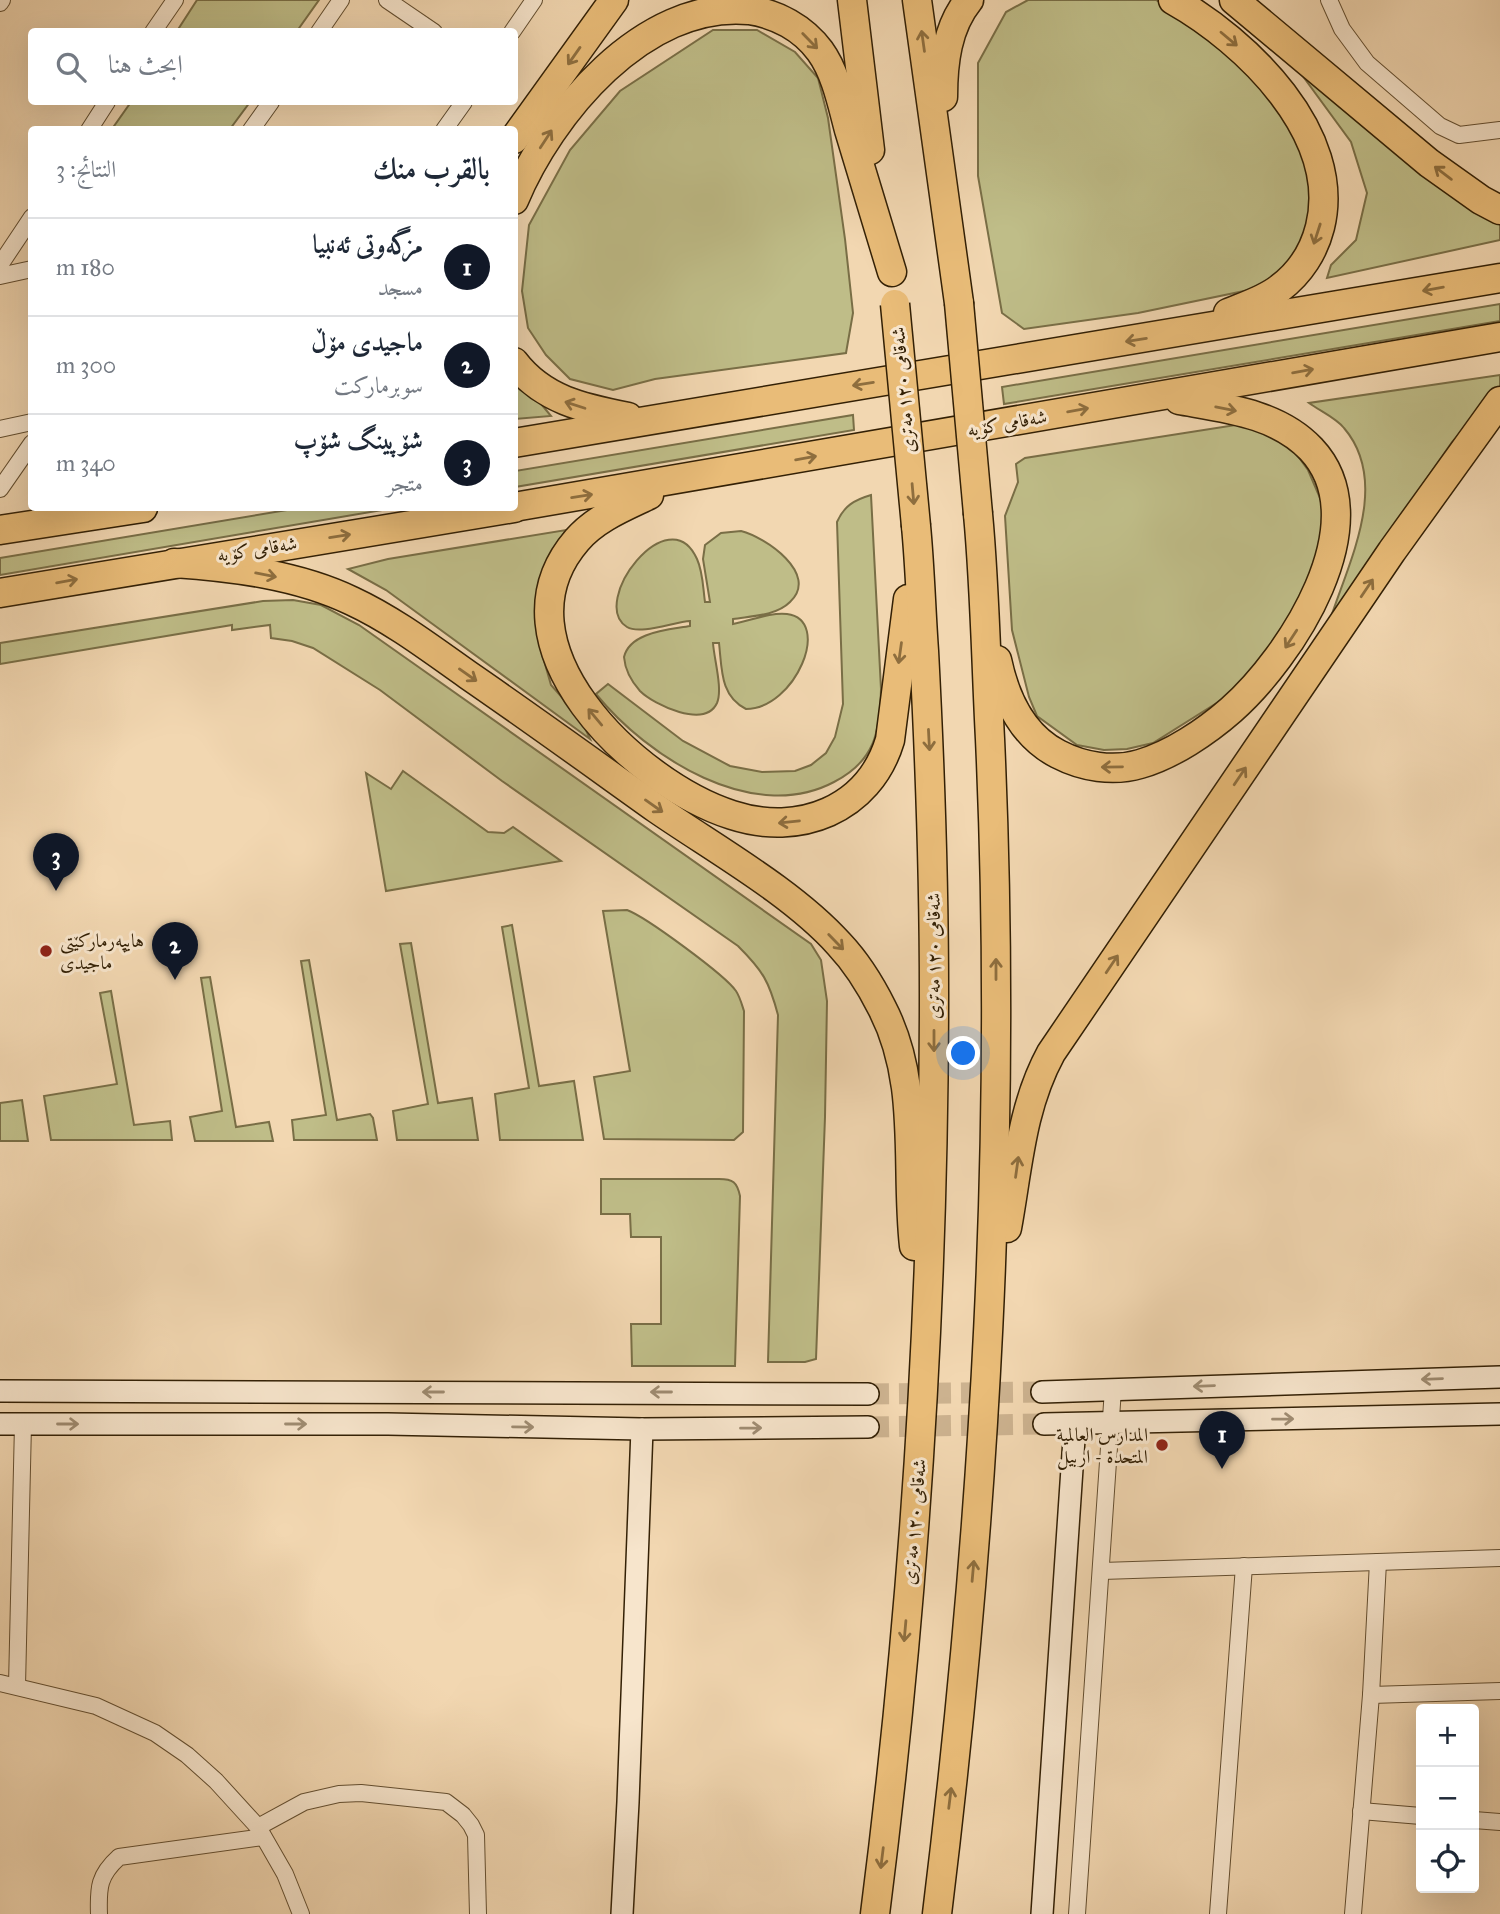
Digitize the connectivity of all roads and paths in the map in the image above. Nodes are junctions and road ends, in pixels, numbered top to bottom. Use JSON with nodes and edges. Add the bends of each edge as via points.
{"nodes":[{"id":1,"x":175,"y":0,"type":"edge"},
{"id":2,"x":341,"y":0,"type":"edge"},
{"id":3,"x":387,"y":0,"type":"edge"},
{"id":4,"x":534,"y":0,"type":"edge"},
{"id":5,"x":614,"y":0,"type":"edge"},
{"id":6,"x":852,"y":0,"type":"edge"},
{"id":7,"x":917,"y":0,"type":"edge"},
{"id":8,"x":969,"y":0,"type":"edge"},
{"id":9,"x":1173,"y":0,"type":"edge"},
{"id":10,"x":1234,"y":0,"type":"edge"},
{"id":11,"x":1329,"y":0,"type":"edge"},
{"id":12,"x":156,"y":28,"type":"edge"},
{"id":13,"x":322,"y":28,"type":"edge"},
{"id":14,"x":429,"y":28,"type":"edge"},
{"id":15,"x":515,"y":28,"type":"edge"},
{"id":16,"x":105,"y":105,"type":"edge"},
{"id":17,"x":269,"y":105,"type":"edge"},
{"id":18,"x":462,"y":105,"type":"edge"},
{"id":19,"x":92,"y":126,"type":"edge"},
{"id":20,"x":254,"y":126,"type":"edge"},
{"id":21,"x":447,"y":126,"type":"edge"},
{"id":22,"x":1500,"y":130,"type":"edge"},
{"id":23,"x":518,"y":133,"type":"edge"},
{"id":24,"x":518,"y":192,"type":"edge"},
{"id":25,"x":1500,"y":210,"type":"edge"},
{"id":26,"x":28,"y":223,"type":"edge"},
{"id":27,"x":954,"y":264,"type":"junction"},
{"id":28,"x":0,"y":265,"type":"edge"},
{"id":29,"x":28,"y":270,"type":"edge"},
{"id":30,"x":892,"y":272,"type":"junction"},
{"id":31,"x":0,"y":276,"type":"edge"},
{"id":32,"x":1500,"y":278,"type":"edge"},
{"id":33,"x":1178,"y":333,"type":"junction"},
{"id":34,"x":1500,"y":337,"type":"edge"},
{"id":35,"x":518,"y":366,"type":"edge"},
{"id":36,"x":1159,"y":396,"type":"junction"},
{"id":37,"x":1500,"y":401,"type":"edge"},
{"id":38,"x":641,"y":420,"type":"junction"},
{"id":39,"x":28,"y":423,"type":"edge"},
{"id":40,"x":0,"y":429,"type":"edge"},
{"id":41,"x":518,"y":442,"type":"edge"},
{"id":42,"x":28,"y":449,"type":"edge"},
{"id":43,"x":677,"y":481,"type":"junction"},
{"id":44,"x":0,"y":489,"type":"edge"},
{"id":45,"x":518,"y":507,"type":"edge"},
{"id":46,"x":124,"y":511,"type":"edge"},
{"id":47,"x":495,"y":511,"type":"edge"},
{"id":48,"x":979,"y":527,"type":"junction"},
{"id":49,"x":0,"y":530,"type":"edge"},
{"id":50,"x":916,"y":531,"type":"junction"},
{"id":51,"x":174,"y":563,"type":"junction"},
{"id":52,"x":0,"y":593,"type":"edge"},
{"id":53,"x":989,"y":1331,"type":"junction"},
{"id":54,"x":926,"y":1354,"type":"junction"},
{"id":55,"x":1500,"y":1377,"type":"edge"},
{"id":56,"x":1113,"y":1389,"type":"junction"},
{"id":57,"x":0,"y":1391,"type":"edge"},
{"id":58,"x":1042,"y":1392,"type":"tunnel mouth"},
{"id":59,"x":868,"y":1394,"type":"tunnel mouth"},
{"id":60,"x":1500,"y":1414,"type":"edge"},
{"id":61,"x":1113,"y":1423,"type":"junction"},
{"id":62,"x":0,"y":1424,"type":"edge"},
{"id":63,"x":23,"y":1424,"type":"junction"},
{"id":64,"x":1044,"y":1424,"type":"tunnel mouth"},
{"id":65,"x":1075,"y":1424,"type":"junction"},
{"id":66,"x":869,"y":1427,"type":"tunnel mouth"},
{"id":67,"x":642,"y":1429,"type":"junction"},
{"id":68,"x":1500,"y":1558,"type":"edge"},
{"id":69,"x":1378,"y":1562,"type":"junction"},
{"id":70,"x":1244,"y":1566,"type":"junction"},
{"id":71,"x":1102,"y":1571,"type":"junction"},
{"id":72,"x":0,"y":1683,"type":"edge"},
{"id":73,"x":18,"y":1686,"type":"junction"},
{"id":74,"x":1500,"y":1690,"type":"edge"},
{"id":75,"x":1371,"y":1695,"type":"junction"},
{"id":76,"x":1361,"y":1811,"type":"junction"},
{"id":77,"x":1416,"y":1816,"type":"edge"},
{"id":78,"x":1479,"y":1820,"type":"edge"},
{"id":79,"x":1500,"y":1822,"type":"edge"},
{"id":80,"x":261,"y":1832,"type":"junction"},
{"id":81,"x":99,"y":1914,"type":"edge"},
{"id":82,"x":301,"y":1914,"type":"edge"},
{"id":83,"x":478,"y":1914,"type":"edge"},
{"id":84,"x":622,"y":1914,"type":"edge"},
{"id":85,"x":875,"y":1914,"type":"edge"},
{"id":86,"x":937,"y":1914,"type":"edge"},
{"id":87,"x":1042,"y":1914,"type":"edge"},
{"id":88,"x":1077,"y":1914,"type":"edge"},
{"id":89,"x":1218,"y":1914,"type":"edge"},
{"id":90,"x":1353,"y":1914,"type":"edge"}],
"edges":[{"from":1,"to":12,"type":"street"},
{"from":2,"to":13,"type":"street"},
{"from":3,"to":14,"type":"street"},
{"from":4,"to":15,"type":"street"},
{"from":5,"to":23,"type":"highway","one_way":true},
{"from":6,"to":30,"type":"highway","name":"شەقامی ١٢٠ مەتری","via":[[873,177]]},
{"from":27,"to":7,"type":"highway","one_way":true},
{"from":8,"to":27,"type":"highway","via":[[953,29],[943,79]]},
{"from":9,"to":33,"type":"highway","one_way":true,"via":[[1234,42],[1281,92],[1311,145],[1324,201],[1312,248],[1282,287]]},
{"from":25,"to":10,"type":"highway","one_way":true,"via":[[1421,156]]},
{"from":11,"to":22,"type":"street","via":[[1342,29],[1367,64],[1440,126],[1459,135]]},
{"from":16,"to":19,"type":"street"},
{"from":17,"to":20,"type":"street"},
{"from":18,"to":21,"type":"street"},
{"from":24,"to":30,"type":"highway","one_way":true,"via":[[546,137],[611,61],[684,15],[718,8],[752,10],[790,23],[826,61]]},
{"from":26,"to":28,"type":"street"},
{"from":27,"to":48,"type":"highway","bridge":true},
{"from":29,"to":31,"type":"street"},
{"from":30,"to":50,"type":"highway","name":"شەقامی ١٢٠ مەتری","one_way":true,"bridge":true},
{"from":32,"to":33,"type":"highway","one_way":true},
{"from":33,"to":38,"type":"highway","one_way":true},
{"from":36,"to":34,"type":"highway","name":"شەقامی کۆیە","one_way":true},
{"from":38,"to":35,"type":"highway","one_way":true,"via":[[553,397]]},
{"from":43,"to":36,"type":"highway","name":"شەقامی کۆیە","one_way":true},
{"from":36,"to":48,"type":"highway","one_way":true,"via":[[1236,411],[1285,429],[1312,450],[1334,496],[1333,547],[1317,592],[1274,663],[1231,710],[1188,740],[1141,764],[1104,768],[1050,750],[1022,724],[1006,694],[997,661]]},
{"from":53,"to":37,"type":"highway","one_way":true,"via":[[1021,1135],[1038,1077],[1051,1053],[1392,551]]},
{"from":38,"to":41,"type":"highway"},
{"from":39,"to":40,"type":"street"},
{"from":42,"to":44,"type":"street"},
{"from":45,"to":43,"type":"highway","name":"شەقامی کۆیە","one_way":true},
{"from":50,"to":43,"type":"highway","one_way":true,"via":[[890,740],[877,772],[855,797],[826,813],[778,823],[747,819],[701,802],[632,755],[590,711],[553,647],[549,609],[566,555],[607,515]]},
{"from":46,"to":49,"type":"highway"},
{"from":51,"to":47,"type":"highway","name":"شەقامی کۆیە","one_way":true},
{"from":53,"to":48,"type":"highway","one_way":true,"via":[[995,1143],[995,857]]},
{"from":50,"to":54,"type":"highway","name":"شەقامی ١٢٠ مەتری","one_way":true,"via":[[931,776],[934,943],[934,1131]]},
{"from":52,"to":51,"type":"highway","name":"شەقامی کۆیە","one_way":true},
{"from":51,"to":54,"type":"highway","one_way":true,"via":[[297,582],[375,613],[734,860],[801,909],[839,944],[881,1005],[906,1075],[911,1114],[911,1223]]},
{"from":86,"to":53,"type":"highway","one_way":true,"via":[[965,1674]]},
{"from":54,"to":85,"type":"highway","name":"شەقامی ١٢٠ مەتری","one_way":true,"via":[[894,1765]]},
{"from":55,"to":56,"type":"street","one_way":true},
{"from":56,"to":58,"type":"street"},
{"from":56,"to":61,"type":"street"},
{"from":59,"to":57,"type":"street","one_way":true},
{"from":61,"to":60,"type":"street","one_way":true},
{"from":61,"to":65,"type":"street"},
{"from":61,"to":71,"type":"street"},
{"from":62,"to":63,"type":"street"},
{"from":63,"to":67,"type":"street","one_way":true},
{"from":63,"to":73,"type":"street"},
{"from":64,"to":65,"type":"street"},
{"from":65,"to":87,"type":"street"},
{"from":67,"to":66,"type":"street","one_way":true},
{"from":67,"to":84,"type":"street"},
{"from":68,"to":69,"type":"street"},
{"from":69,"to":70,"type":"street"},
{"from":69,"to":75,"type":"street"},
{"from":70,"to":71,"type":"street"},
{"from":70,"to":89,"type":"street"},
{"from":71,"to":88,"type":"street"},
{"from":72,"to":73,"type":"street"},
{"from":73,"to":80,"type":"street","via":[[96,1706],[155,1733],[216,1781]]},
{"from":74,"to":75,"type":"street"},
{"from":75,"to":76,"type":"street"},
{"from":76,"to":77,"type":"street"},
{"from":76,"to":90,"type":"street"},
{"from":78,"to":79,"type":"street"},
{"from":80,"to":81,"type":"street","via":[[119,1857],[105,1870],[99,1887]]},
{"from":80,"to":82,"type":"street"},
{"from":80,"to":83,"type":"street","via":[[304,1802],[339,1794],[446,1802],[463,1815],[476,1835]]}]}
